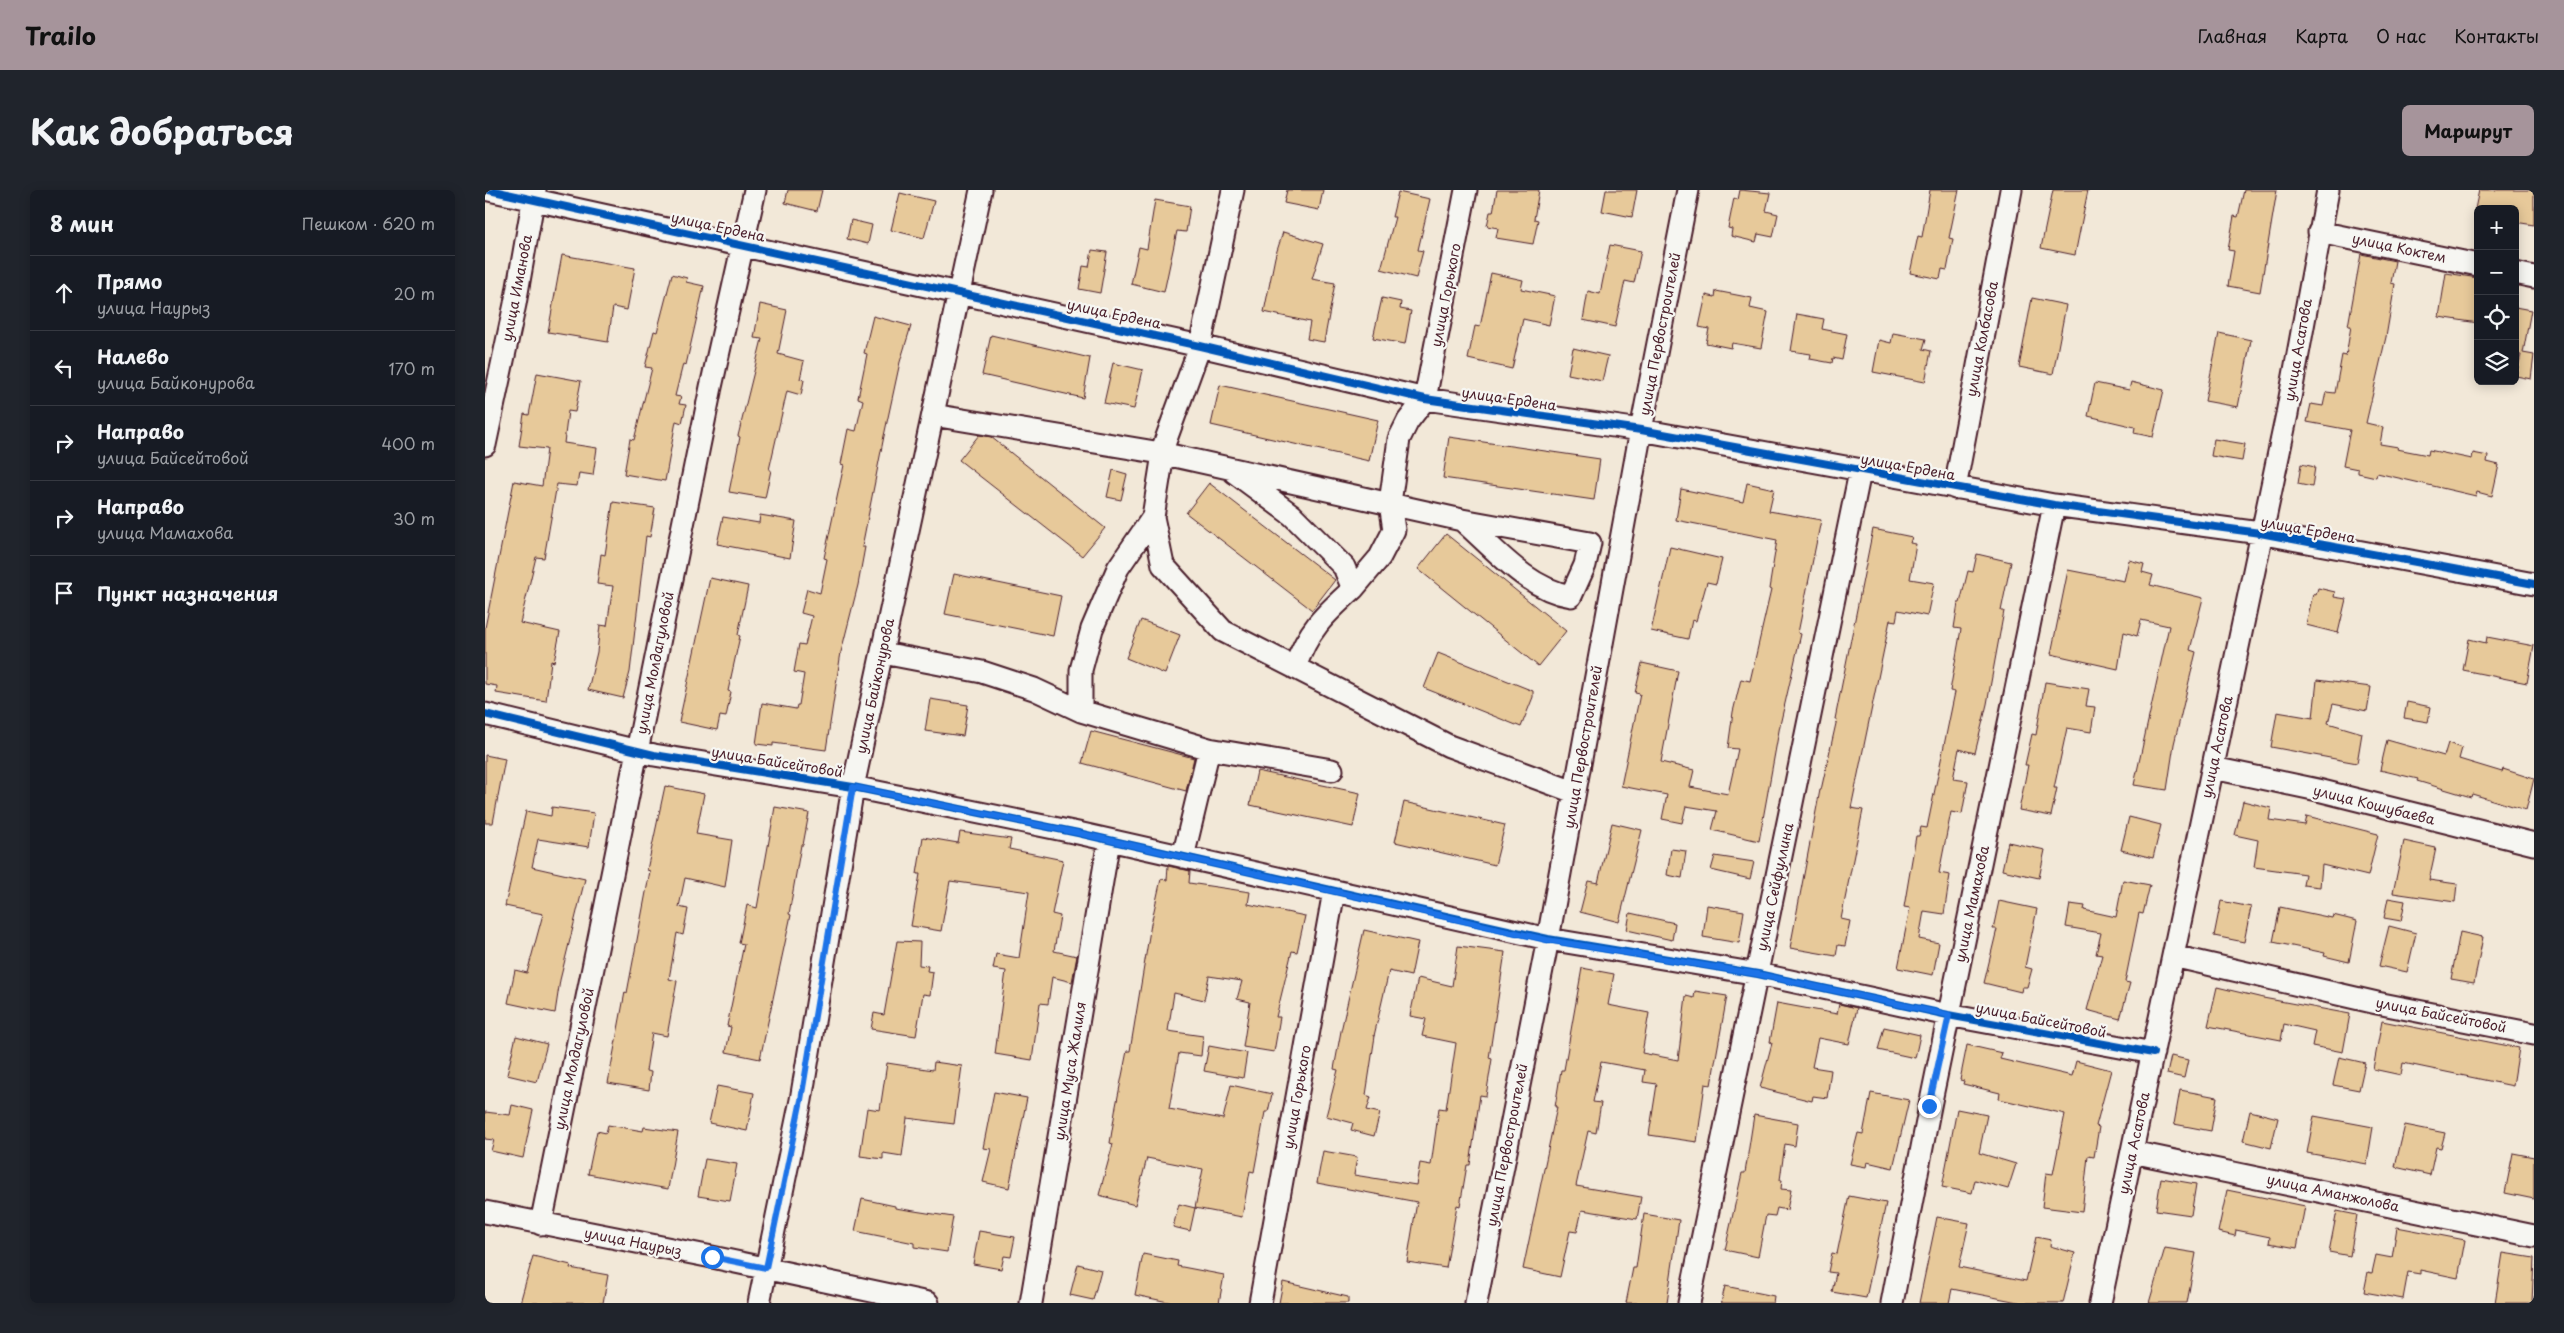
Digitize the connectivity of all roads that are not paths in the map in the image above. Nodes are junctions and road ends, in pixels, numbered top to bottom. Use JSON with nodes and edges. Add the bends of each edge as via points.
{"nodes":[{"id":1,"x":489,"y":190,"type":"edge"},
{"id":2,"x":755,"y":190,"type":"edge"},
{"id":3,"x":981,"y":190,"type":"edge"},
{"id":4,"x":1233,"y":190,"type":"edge"},
{"id":5,"x":1466,"y":190,"type":"edge"},
{"id":6,"x":1688,"y":190,"type":"edge"},
{"id":7,"x":2011,"y":190,"type":"edge"},
{"id":8,"x":2328,"y":190,"type":"edge"},
{"id":9,"x":534,"y":194,"type":"edge"},
{"id":10,"x":2319,"y":232,"type":"junction"},
{"id":11,"x":743,"y":245,"type":"junction"},
{"id":12,"x":2474,"y":264,"type":"edge"},
{"id":13,"x":2519,"y":274,"type":"edge"},
{"id":14,"x":2534,"y":277,"type":"edge"},
{"id":15,"x":958,"y":293,"type":"junction"},
{"id":16,"x":1200,"y":346,"type":"junction"},
{"id":17,"x":1425,"y":399,"type":"junction"},
{"id":18,"x":933,"y":415,"type":"junction"},
{"id":19,"x":1641,"y":430,"type":"junction"},
{"id":20,"x":485,"y":445,"type":"edge"},
{"id":21,"x":1162,"y":453,"type":"junction"},
{"id":22,"x":1228,"y":468,"type":"junction"},
{"id":23,"x":1860,"y":472,"type":"junction"},
{"id":24,"x":1955,"y":488,"type":"junction"},
{"id":25,"x":1391,"y":503,"type":"junction"},
{"id":26,"x":2054,"y":505,"type":"junction"},
{"id":27,"x":1153,"y":517,"type":"junction"},
{"id":28,"x":1462,"y":520,"type":"junction"},
{"id":29,"x":2260,"y":533,"type":"junction"},
{"id":30,"x":2534,"y":584,"type":"edge"},
{"id":31,"x":1353,"y":589,"type":"junction"},
{"id":32,"x":883,"y":653,"type":"junction"},
{"id":33,"x":1295,"y":668,"type":"junction"},
{"id":34,"x":1081,"y":711,"type":"junction"},
{"id":35,"x":485,"y":714,"type":"edge"},
{"id":36,"x":1209,"y":749,"type":"junction"},
{"id":37,"x":638,"y":750,"type":"junction"},
{"id":38,"x":2213,"y":768,"type":"junction"},
{"id":39,"x":1332,"y":770,"type":"dead end"},
{"id":40,"x":853,"y":787,"type":"junction"},
{"id":41,"x":1574,"y":792,"type":"junction"},
{"id":42,"x":1109,"y":840,"type":"junction"},
{"id":43,"x":2534,"y":844,"type":"edge"},
{"id":44,"x":1183,"y":857,"type":"junction"},
{"id":45,"x":1334,"y":891,"type":"junction"},
{"id":46,"x":1547,"y":940,"type":"junction"},
{"id":47,"x":2173,"y":956,"type":"junction"},
{"id":48,"x":1757,"y":974,"type":"junction"},
{"id":49,"x":1949,"y":1015,"type":"junction"},
{"id":50,"x":2534,"y":1034,"type":"edge"},
{"id":51,"x":2153,"y":1053,"type":"junction"},
{"id":52,"x":2132,"y":1152,"type":"junction"},
{"id":53,"x":485,"y":1212,"type":"edge"},
{"id":54,"x":541,"y":1224,"type":"junction"},
{"id":55,"x":2534,"y":1236,"type":"edge"},
{"id":56,"x":766,"y":1268,"type":"junction"},
{"id":57,"x":759,"y":1303,"type":"edge"},
{"id":58,"x":928,"y":1303,"type":"edge"},
{"id":59,"x":1031,"y":1303,"type":"edge"},
{"id":60,"x":1260,"y":1303,"type":"edge"},
{"id":61,"x":1476,"y":1303,"type":"edge"},
{"id":62,"x":1689,"y":1303,"type":"edge"},
{"id":63,"x":1892,"y":1303,"type":"edge"},
{"id":64,"x":2100,"y":1303,"type":"edge"}],
"edges":[{"from":1,"to":9,"type":"street","name":"улица Ердена"},
{"from":2,"to":11,"type":"street","name":"улица Молдагуловой"},
{"from":3,"to":15,"type":"street","name":"улица Байконурова"},
{"from":4,"to":16,"type":"street"},
{"from":5,"to":17,"type":"street","name":"улица Горького"},
{"from":6,"to":19,"type":"street","name":"улица Первостроителей"},
{"from":7,"to":24,"type":"street","name":"улица Колбасова"},
{"from":8,"to":10,"type":"street","name":"улица Асатова"},
{"from":9,"to":11,"type":"street","name":"улица Ердена"},
{"from":9,"to":20,"type":"street","name":"улица Иманова"},
{"from":10,"to":12,"type":"street","name":"улица Коктем"},
{"from":10,"to":29,"type":"street","name":"улица Асатова","via":[[2287,414]]},
{"from":11,"to":15,"type":"street","name":"улица Ердена"},
{"from":11,"to":37,"type":"street","name":"улица Молдагуловой"},
{"from":13,"to":14,"type":"street"},
{"from":15,"to":16,"type":"street","name":"улица Ердена"},
{"from":15,"to":18,"type":"street","name":"улица Байконурова"},
{"from":16,"to":17,"type":"street","name":"улица Ердена"},
{"from":16,"to":21,"type":"street"},
{"from":17,"to":19,"type":"street","name":"улица Ердена"},
{"from":17,"to":25,"type":"street","via":[[1408,421],[1399,440]]},
{"from":18,"to":21,"type":"street"},
{"from":18,"to":32,"type":"street","name":"улица Байконурова"},
{"from":19,"to":23,"type":"street","name":"улица Ердена"},
{"from":19,"to":41,"type":"street","name":"улица Первостроителей"},
{"from":21,"to":22,"type":"street"},
{"from":21,"to":27,"type":"street"},
{"from":22,"to":25,"type":"street"},
{"from":22,"to":31,"type":"street","via":[[1292,515],[1344,567]]},
{"from":23,"to":24,"type":"street","name":"улица Ердена"},
{"from":23,"to":48,"type":"street","name":"улица Сейфуллина"},
{"from":24,"to":26,"type":"street","name":"улица Ердена"},
{"from":25,"to":28,"type":"street"},
{"from":25,"to":31,"type":"street","via":[[1394,530],[1380,557]]},
{"from":26,"to":29,"type":"street","name":"улица Ердена"},
{"from":26,"to":49,"type":"street","name":"улица Мамахова"},
{"from":27,"to":33,"type":"street","via":[[1163,565],[1185,591],[1223,631]]},
{"from":27,"to":34,"type":"street","via":[[1118,568],[1091,628],[1081,670]]},
{"from":28,"to":28,"type":"street","via":[[1590,543],[1585,565],[1571,596],[1553,593],[1530,580]]},
{"from":29,"to":30,"type":"street","name":"улица Ердена"},
{"from":29,"to":38,"type":"street","name":"улица Асатова"},
{"from":31,"to":33,"type":"street","via":[[1322,617],[1303,644]]},
{"from":32,"to":34,"type":"street","via":[[982,672],[1034,689]]},
{"from":32,"to":40,"type":"street","name":"улица Байконурова"},
{"from":33,"to":41,"type":"street","via":[[1449,746]]},
{"from":34,"to":36,"type":"street"},
{"from":35,"to":37,"type":"street","name":"улица Байсейтовой"},
{"from":36,"to":39,"type":"street"},
{"from":36,"to":44,"type":"street"},
{"from":37,"to":40,"type":"street","name":"улица Байсейтовой"},
{"from":37,"to":54,"type":"street","name":"улица Молдагуловой"},
{"from":38,"to":43,"type":"street","name":"улица Кошубаева","via":[[2318,790]]},
{"from":38,"to":47,"type":"street","name":"улица Асатова"},
{"from":40,"to":42,"type":"street","name":"улица Байсейтовой"},
{"from":40,"to":56,"type":"street","name":"улица Байконурова","via":[[801,1100]]},
{"from":41,"to":46,"type":"street","name":"улица Первостроителей"},
{"from":42,"to":44,"type":"street","name":"улица Байсейтовой"},
{"from":42,"to":59,"type":"street","name":"улица Муса Жалиля"},
{"from":44,"to":45,"type":"street","name":"улица Байсейтовой"},
{"from":45,"to":46,"type":"street","name":"улица Байсейтовой"},
{"from":45,"to":60,"type":"street","name":"улица Горького"},
{"from":46,"to":48,"type":"street","name":"улица Байсейтовой"},
{"from":46,"to":61,"type":"street","name":"улица Первостроителей"},
{"from":47,"to":50,"type":"street","name":"улица Байсейтовой","via":[[2377,1003]]},
{"from":47,"to":51,"type":"street","name":"улица Асатова"},
{"from":48,"to":49,"type":"street","name":"улица Байсейтовой"},
{"from":48,"to":62,"type":"street","name":"улица Сейфуллина"},
{"from":49,"to":51,"type":"street","name":"улица Байсейтовой"},
{"from":49,"to":63,"type":"street","name":"улица Мамахова"},
{"from":51,"to":52,"type":"street","name":"улица Асатова"},
{"from":52,"to":55,"type":"street","name":"улица Аманжолова"},
{"from":52,"to":64,"type":"street","name":"улица Асатова"},
{"from":53,"to":54,"type":"street","name":"улица Наурыз"},
{"from":54,"to":56,"type":"street","name":"улица Наурыз"},
{"from":56,"to":57,"type":"street","name":"улица Байконурова"},
{"from":56,"to":58,"type":"street","name":"улица Наурыз"}]}
